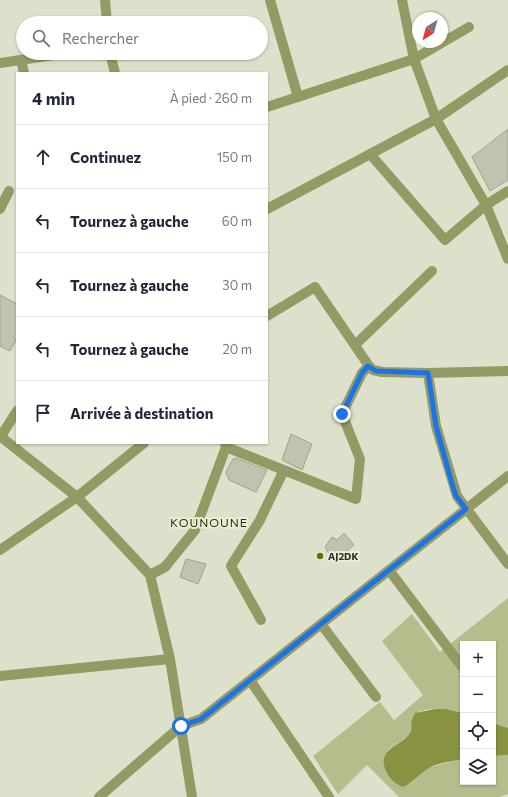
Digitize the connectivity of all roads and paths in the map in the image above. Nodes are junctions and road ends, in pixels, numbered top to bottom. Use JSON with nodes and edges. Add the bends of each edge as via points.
{"nodes":[{"id":1,"x":105,"y":0,"type":"edge"},
{"id":2,"x":270,"y":0,"type":"edge"},
{"id":3,"x":402,"y":0,"type":"edge"},
{"id":4,"x":106,"y":16,"type":"edge"},
{"id":5,"x":469,"y":27,"type":"dead end"},
{"id":6,"x":414,"y":59,"type":"junction"},
{"id":7,"x":21,"y":60,"type":"joint"},
{"id":8,"x":111,"y":60,"type":"edge"},
{"id":9,"x":0,"y":63,"type":"edge"},
{"id":10,"x":508,"y":70,"type":"edge"},
{"id":11,"x":24,"y":72,"type":"edge"},
{"id":12,"x":114,"y":72,"type":"edge"},
{"id":13,"x":298,"y":97,"type":"junction"},
{"id":14,"x":268,"y":107,"type":"edge"},
{"id":15,"x":436,"y":119,"type":"junction"},
{"id":16,"x":370,"y":154,"type":"junction"},
{"id":17,"x":9,"y":191,"type":"edge"},
{"id":18,"x":508,"y":191,"type":"edge"},
{"id":19,"x":486,"y":205,"type":"junction"},
{"id":20,"x":268,"y":208,"type":"edge"},
{"id":21,"x":0,"y":209,"type":"edge"},
{"id":22,"x":508,"y":259,"type":"edge"},
{"id":23,"x":432,"y":271,"type":"dead end"},
{"id":24,"x":268,"y":315,"type":"edge"},
{"id":25,"x":355,"y":345,"type":"junction"},
{"id":26,"x":368,"y":366,"type":"junction"},
{"id":27,"x":508,"y":371,"type":"edge"},
{"id":28,"x":428,"y":373,"type":"junction"},
{"id":29,"x":16,"y":412,"type":"edge"},
{"id":30,"x":0,"y":436,"type":"edge"},
{"id":31,"x":143,"y":444,"type":"edge"},
{"id":32,"x":226,"y":445,"type":"edge"},
{"id":33,"x":284,"y":470,"type":"junction"},
{"id":34,"x":508,"y":476,"type":"edge"},
{"id":35,"x":77,"y":497,"type":"junction"},
{"id":36,"x":466,"y":509,"type":"junction"},
{"id":37,"x":0,"y":550,"type":"edge"},
{"id":38,"x":508,"y":564,"type":"edge"},
{"id":39,"x":389,"y":570,"type":"junction"},
{"id":40,"x":150,"y":575,"type":"junction"},
{"id":41,"x":260,"y":620,"type":"dead end"},
{"id":42,"x":321,"y":624,"type":"junction"},
{"id":43,"x":170,"y":659,"type":"junction"},
{"id":44,"x":460,"y":664,"type":"edge"},
{"id":45,"x":0,"y":676,"type":"edge"},
{"id":46,"x":250,"y":680,"type":"junction"},
{"id":47,"x":376,"y":697,"type":"dead end"},
{"id":48,"x":181,"y":726,"type":"junction"},
{"id":49,"x":99,"y":797,"type":"edge"},
{"id":50,"x":192,"y":797,"type":"edge"},
{"id":51,"x":330,"y":797,"type":"edge"}],
"edges":[{"from":1,"to":4,"type":"street"},
{"from":2,"to":13,"type":"street"},
{"from":3,"to":6,"type":"street"},
{"from":5,"to":6,"type":"street"},
{"from":6,"to":13,"type":"street"},
{"from":6,"to":15,"type":"street"},
{"from":7,"to":9,"type":"street"},
{"from":7,"to":11,"type":"street"},
{"from":8,"to":12,"type":"street"},
{"from":10,"to":15,"type":"street"},
{"from":13,"to":14,"type":"street"},
{"from":15,"to":16,"type":"street"},
{"from":15,"to":19,"type":"street"},
{"from":16,"to":19,"type":"street","via":[[445,240]]},
{"from":16,"to":20,"type":"street"},
{"from":17,"to":21,"type":"street"},
{"from":18,"to":19,"type":"street"},
{"from":19,"to":22,"type":"street"},
{"from":23,"to":25,"type":"street"},
{"from":24,"to":25,"type":"street","via":[[315,287]]},
{"from":25,"to":26,"type":"street"},
{"from":26,"to":28,"type":"street","via":[[376,371]]},
{"from":26,"to":33,"type":"street","via":[[342,414],[360,459],[356,499]]},
{"from":27,"to":28,"type":"street"},
{"from":28,"to":36,"type":"street","via":[[436,426],[453,487]]},
{"from":29,"to":30,"type":"street"},
{"from":30,"to":35,"type":"street"},
{"from":31,"to":35,"type":"street"},
{"from":32,"to":33,"type":"street"},
{"from":32,"to":40,"type":"street","via":[[195,530],[165,568]]},
{"from":33,"to":41,"type":"street","via":[[260,520],[231,566]]},
{"from":34,"to":36,"type":"street"},
{"from":35,"to":37,"type":"street"},
{"from":35,"to":40,"type":"street"},
{"from":36,"to":38,"type":"street"},
{"from":36,"to":39,"type":"street"},
{"from":39,"to":42,"type":"street"},
{"from":39,"to":44,"type":"street"},
{"from":40,"to":43,"type":"street"},
{"from":42,"to":46,"type":"street"},
{"from":42,"to":47,"type":"street"},
{"from":43,"to":45,"type":"street"},
{"from":43,"to":48,"type":"street"},
{"from":46,"to":48,"type":"street","via":[[201,719]]},
{"from":46,"to":51,"type":"street"},
{"from":48,"to":49,"type":"street"},
{"from":48,"to":50,"type":"street"}]}
